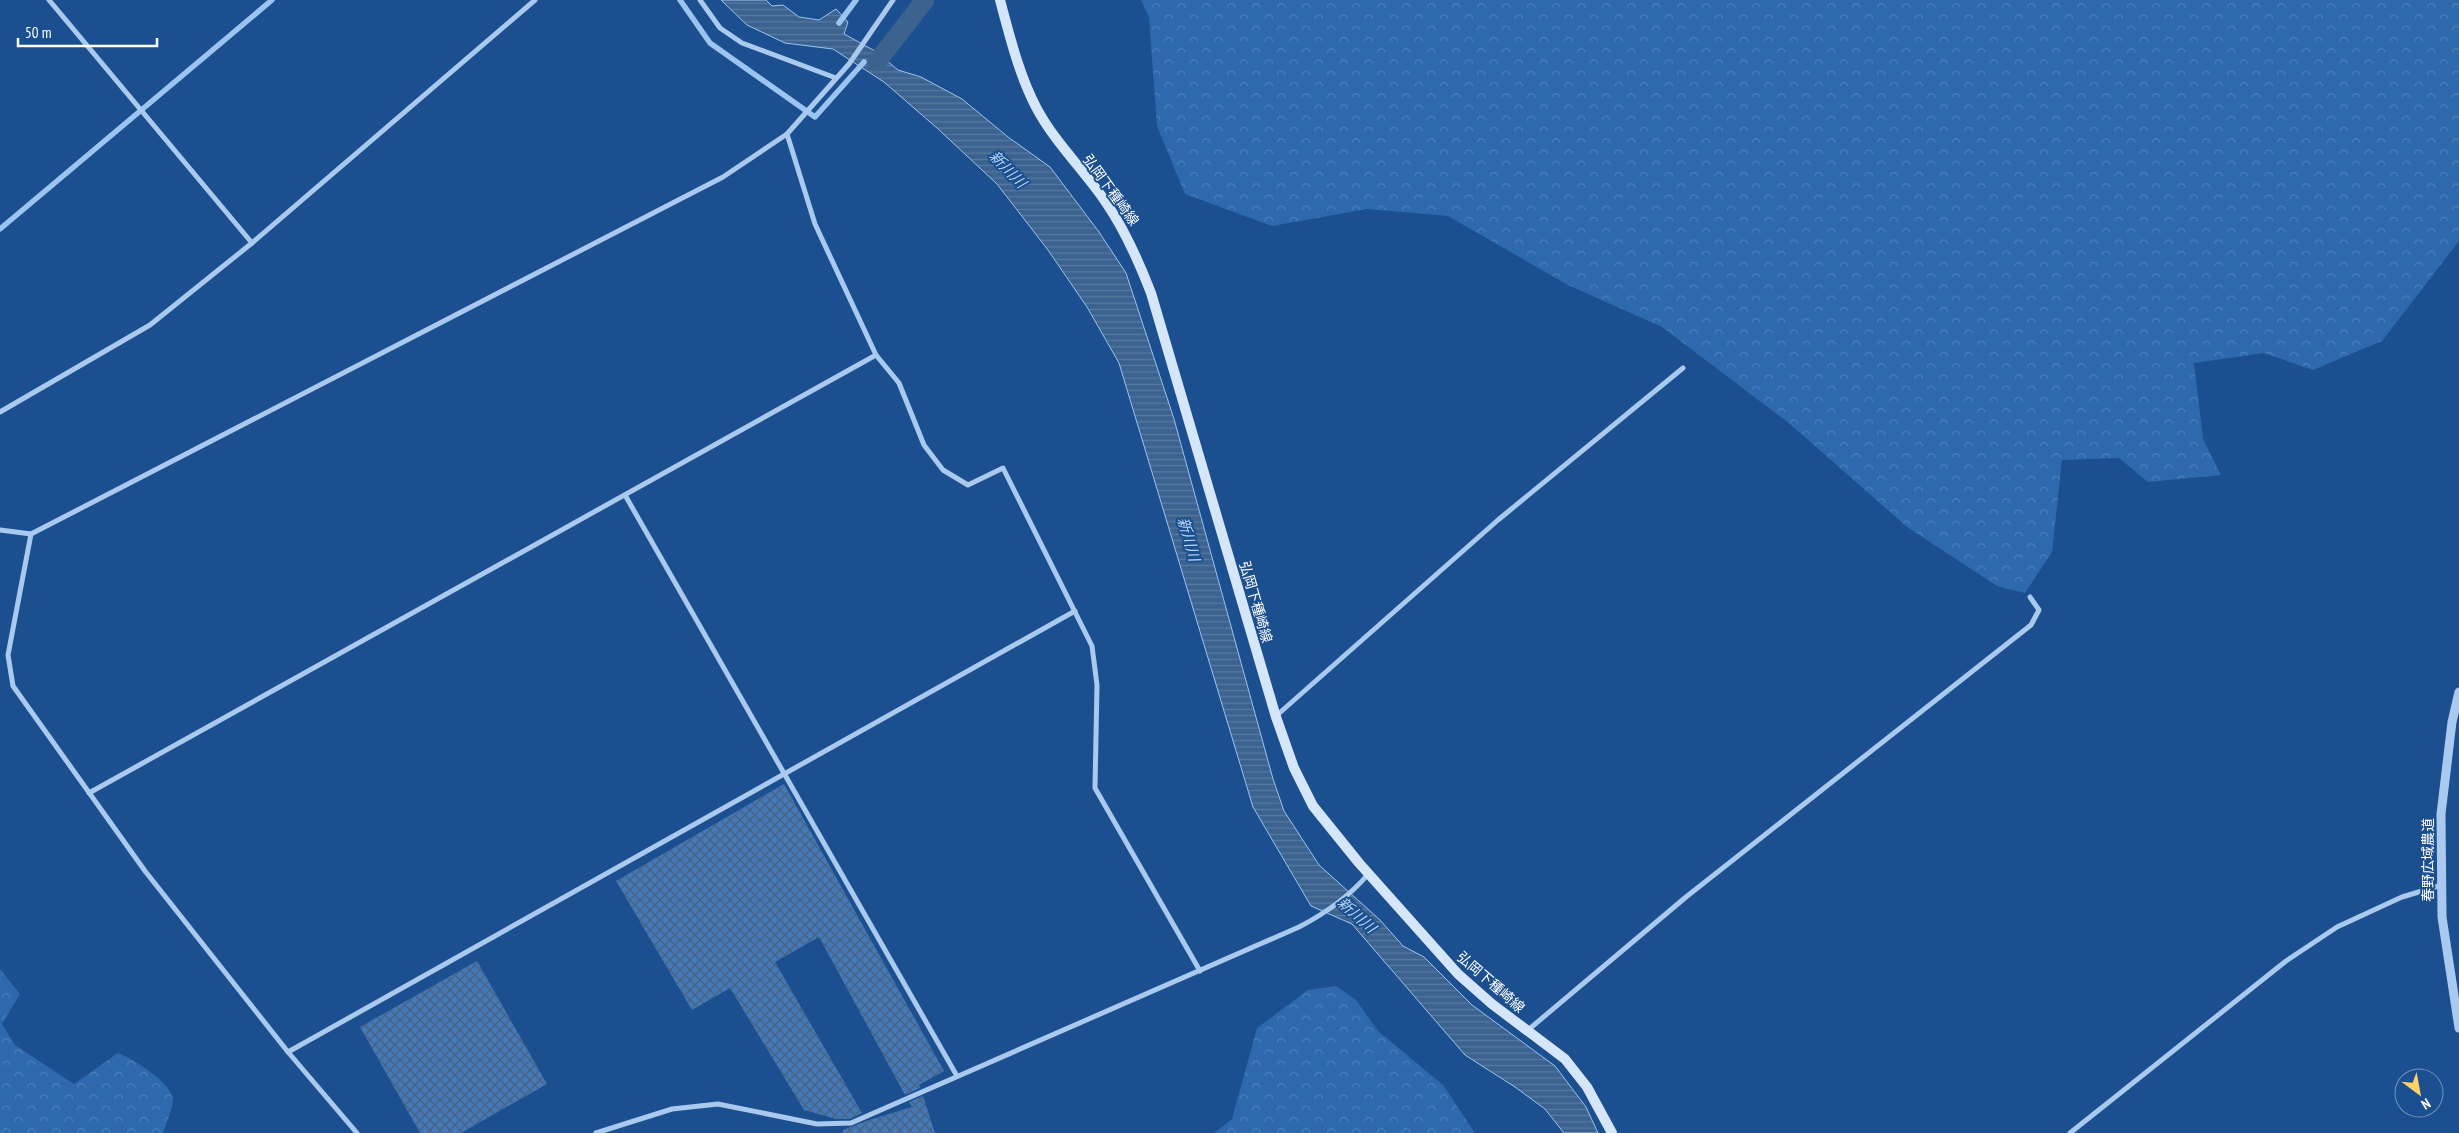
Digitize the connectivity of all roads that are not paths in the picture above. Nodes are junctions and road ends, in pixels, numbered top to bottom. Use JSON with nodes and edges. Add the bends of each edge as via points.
{"nodes":[{"id":1,"x":49,"y":0,"type":"edge"},
{"id":2,"x":535,"y":0,"type":"edge"},
{"id":3,"x":700,"y":0,"type":"edge"},
{"id":4,"x":893,"y":0,"type":"edge"},
{"id":5,"x":1000,"y":0,"type":"edge"},
{"id":6,"x":836,"y":78,"type":"junction"},
{"id":7,"x":787,"y":134,"type":"junction"},
{"id":8,"x":252,"y":243,"type":"junction"},
{"id":9,"x":876,"y":355,"type":"junction"},
{"id":10,"x":1683,"y":368,"type":"dead end"},
{"id":11,"x":0,"y":412,"type":"edge"},
{"id":12,"x":625,"y":495,"type":"junction"},
{"id":13,"x":0,"y":529,"type":"edge"},
{"id":14,"x":31,"y":534,"type":"junction"},
{"id":15,"x":2030,"y":597,"type":"dead end"},
{"id":16,"x":1075,"y":611,"type":"junction"},
{"id":17,"x":2459,"y":692,"type":"edge"},
{"id":18,"x":1276,"y":717,"type":"junction"},
{"id":19,"x":785,"y":772,"type":"junction"},
{"id":20,"x":89,"y":793,"type":"junction"},
{"id":21,"x":1369,"y":873,"type":"junction"},
{"id":22,"x":2442,"y":885,"type":"junction"},
{"id":23,"x":1200,"y":971,"type":"junction"},
{"id":24,"x":2459,"y":1028,"type":"edge"},
{"id":25,"x":1528,"y":1030,"type":"junction"},
{"id":26,"x":288,"y":1052,"type":"junction"},
{"id":27,"x":957,"y":1076,"type":"junction"},
{"id":28,"x":357,"y":1133,"type":"edge"},
{"id":29,"x":596,"y":1133,"type":"edge"},
{"id":30,"x":1612,"y":1133,"type":"edge"},
{"id":31,"x":2070,"y":1133,"type":"edge"}],
"edges":[{"from":1,"to":8,"type":"street"},
{"from":2,"to":8,"type":"street"},
{"from":3,"to":6,"type":"street","via":[[720,28],[742,43]]},
{"from":4,"to":6,"type":"street"},
{"from":5,"to":18,"type":"main road","name":"弘岡下種崎線","via":[[1020,71],[1037,109],[1128,237],[1151,294]]},
{"from":6,"to":7,"type":"street"},
{"from":7,"to":9,"type":"street","via":[[815,224]]},
{"from":7,"to":14,"type":"street","via":[[723,178]]},
{"from":8,"to":11,"type":"street","via":[[150,325]]},
{"from":9,"to":12,"type":"street"},
{"from":9,"to":16,"type":"street","via":[[899,383],[924,445],[943,470],[968,485],[1003,468]]},
{"from":10,"to":18,"type":"street","via":[[1498,520]]},
{"from":12,"to":19,"type":"street"},
{"from":12,"to":20,"type":"street"},
{"from":13,"to":14,"type":"street"},
{"from":14,"to":20,"type":"street","via":[[8,655],[13,686]]},
{"from":15,"to":25,"type":"street","via":[[2039,610],[2031,625],[1686,897]]},
{"from":16,"to":19,"type":"street"},
{"from":16,"to":23,"type":"street","via":[[1092,646],[1097,685],[1095,788]]},
{"from":17,"to":22,"type":"street","name":"春野広域農道","via":[[2452,722],[2441,814]]},
{"from":18,"to":21,"type":"main road","name":"弘岡下種崎線","via":[[1294,768],[1313,806]]},
{"from":19,"to":26,"type":"street"},
{"from":19,"to":27,"type":"street"},
{"from":20,"to":26,"type":"street","via":[[145,871]]},
{"from":21,"to":23,"type":"street","via":[[1316,918]]},
{"from":21,"to":25,"type":"main road","name":"弘岡下種崎線","via":[[1458,974]]},
{"from":22,"to":24,"type":"street","name":"春野広域農道","via":[[2442,917]]},
{"from":22,"to":31,"type":"street","via":[[2402,897],[2337,927],[2286,961]]},
{"from":23,"to":27,"type":"street"},
{"from":25,"to":30,"type":"main road","name":"弘岡下種崎線","via":[[1565,1059],[1587,1088]]},
{"from":26,"to":28,"type":"street"},
{"from":27,"to":29,"type":"street","via":[[851,1122],[817,1124],[718,1104],[672,1109]]}]}
